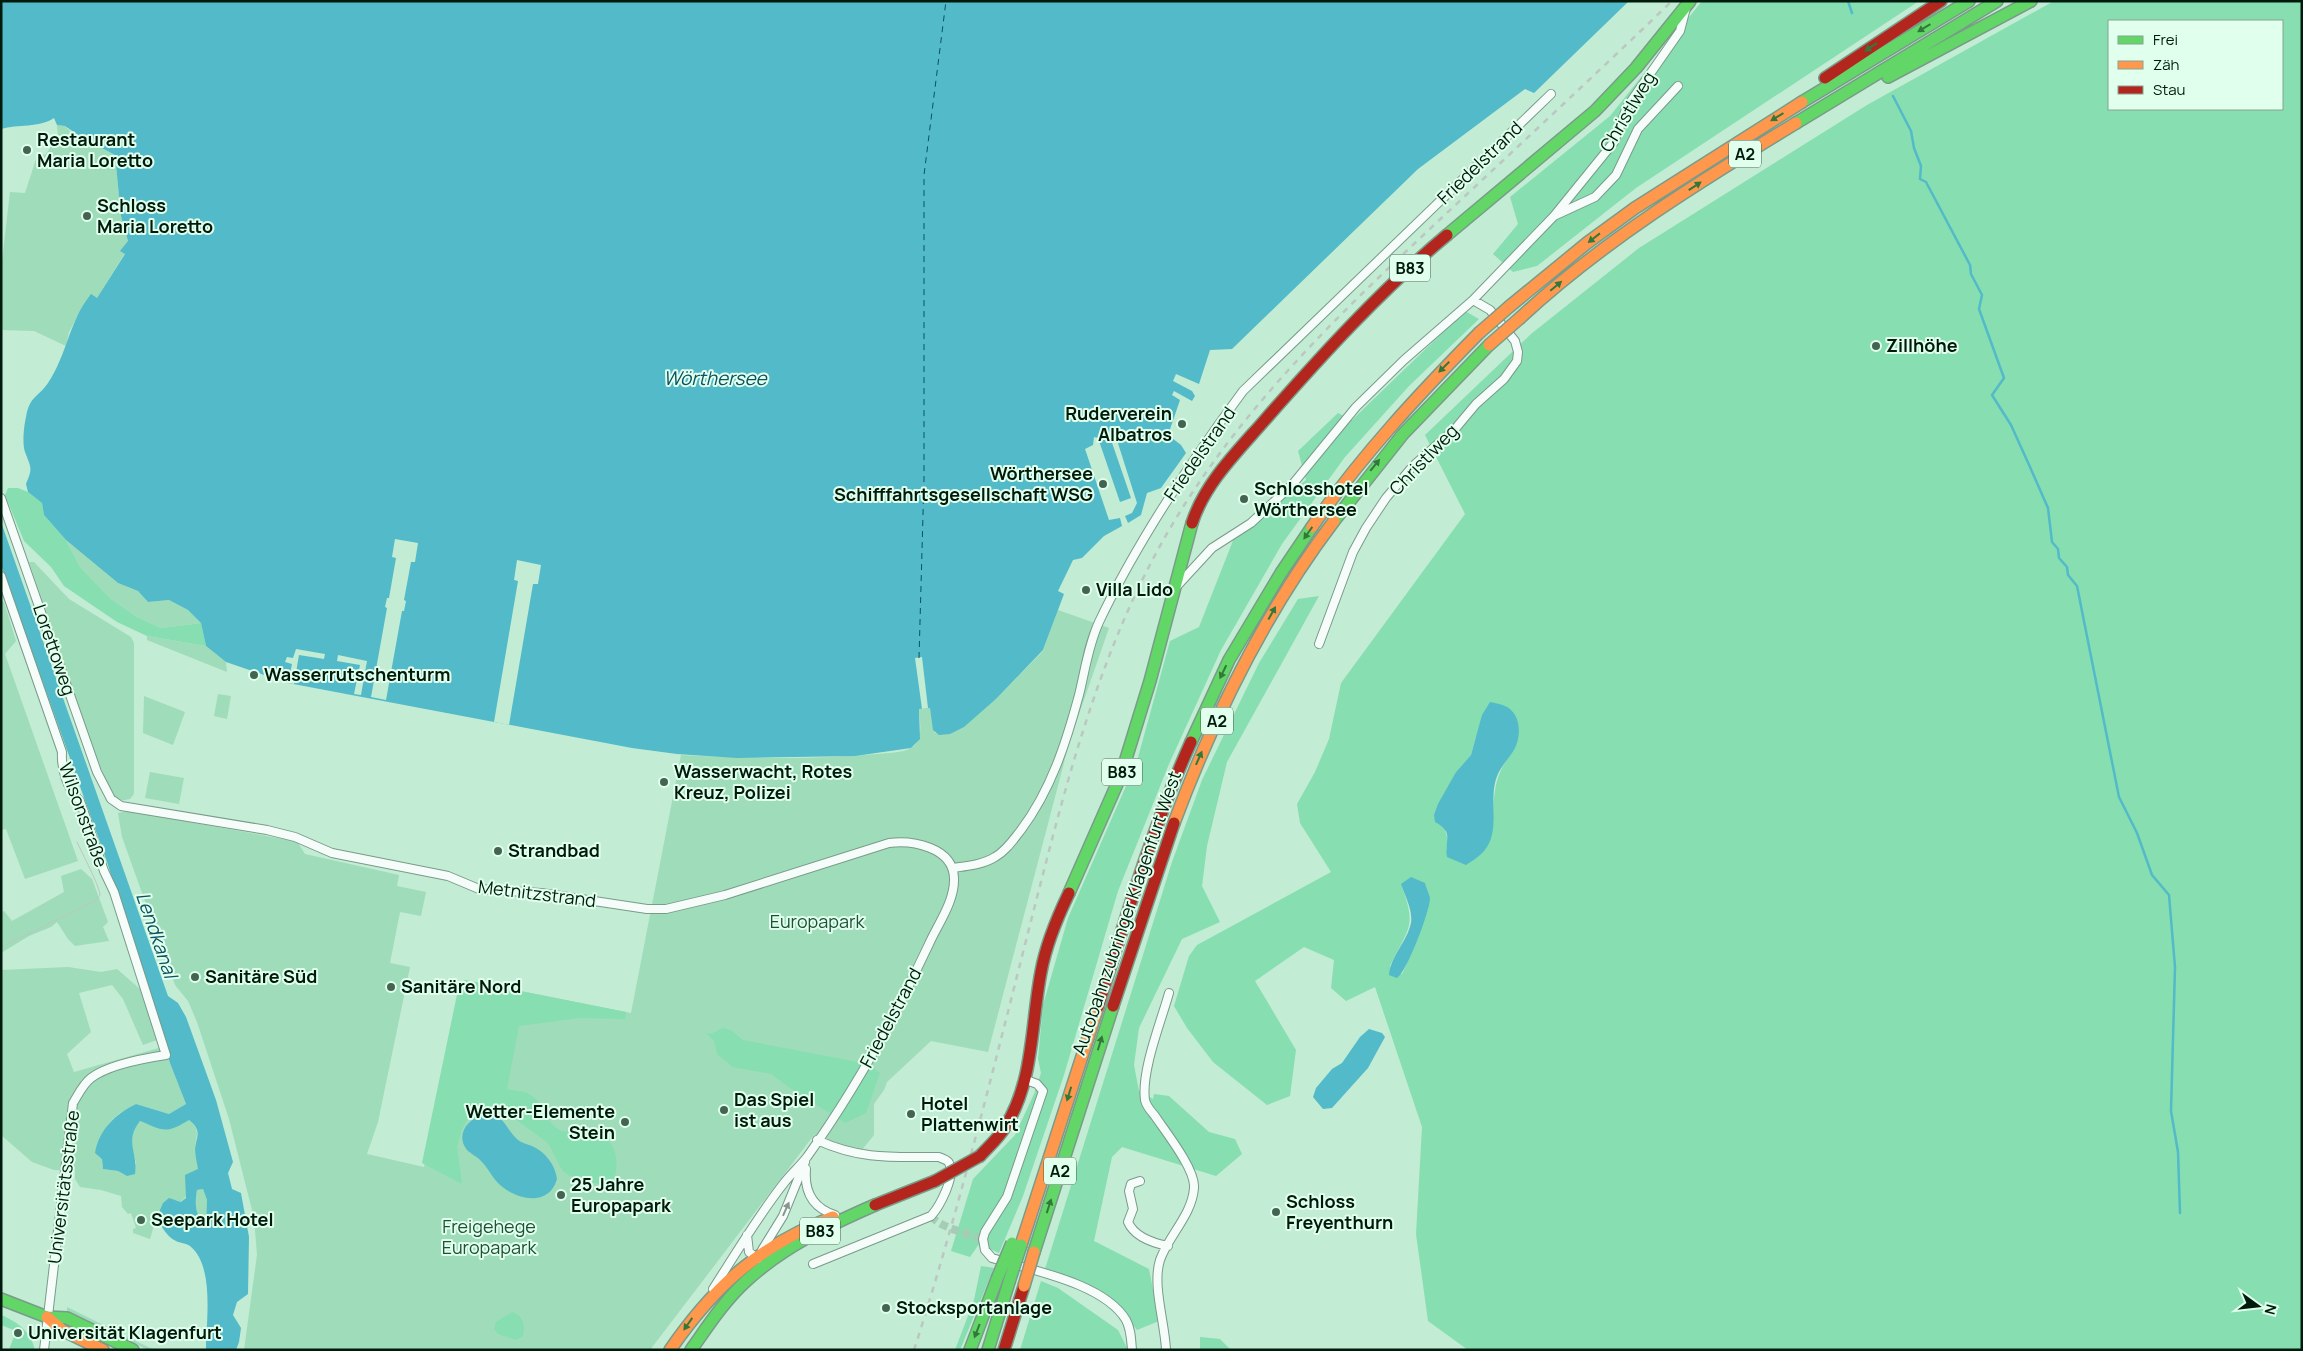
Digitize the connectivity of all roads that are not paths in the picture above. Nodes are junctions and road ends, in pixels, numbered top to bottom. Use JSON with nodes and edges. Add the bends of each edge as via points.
{"nodes":[{"id":1,"x":1941,"y":1,"type":"edge"},
{"id":2,"x":2031,"y":1,"type":"edge"},
{"id":3,"x":1689,"y":2,"type":"edge"},
{"id":4,"x":1967,"y":2,"type":"edge"},
{"id":5,"x":1996,"y":2,"type":"edge"},
{"id":6,"x":1678,"y":86,"type":"dead end"},
{"id":7,"x":1551,"y":94,"type":"dead end"},
{"id":8,"x":1838,"y":97,"type":"junction"},
{"id":9,"x":1794,"y":106,"type":"junction"},
{"id":10,"x":1554,"y":216,"type":"junction"},
{"id":11,"x":1473,"y":300,"type":"junction"},
{"id":12,"x":1,"y":498,"type":"edge"},
{"id":13,"x":1,"y":576,"type":"edge"},
{"id":14,"x":1174,"y":589,"type":"junction"},
{"id":15,"x":1319,"y":644,"type":"dead end"},
{"id":16,"x":112,"y":800,"type":"joint"},
{"id":17,"x":952,"y":868,"type":"junction"},
{"id":18,"x":1169,"y":994,"type":"dead end"},
{"id":19,"x":166,"y":1055,"type":"joint"},
{"id":20,"x":1024,"y":1079,"type":"junction"},
{"id":21,"x":817,"y":1140,"type":"junction"},
{"id":22,"x":806,"y":1158,"type":"junction"},
{"id":23,"x":1140,"y":1181,"type":"dead end"},
{"id":24,"x":872,"y":1207,"type":"junction"},
{"id":25,"x":837,"y":1216,"type":"junction"},
{"id":26,"x":747,"y":1235,"type":"junction"},
{"id":27,"x":1016,"y":1244,"type":"junction"},
{"id":28,"x":1168,"y":1246,"type":"junction"},
{"id":29,"x":757,"y":1256,"type":"junction"},
{"id":30,"x":772,"y":1260,"type":"junction"},
{"id":31,"x":813,"y":1264,"type":"dead end"},
{"id":32,"x":1,"y":1299,"type":"edge"},
{"id":33,"x":706,"y":1300,"type":"junction"},
{"id":34,"x":725,"y":1302,"type":"junction"},
{"id":35,"x":47,"y":1317,"type":"junction"},
{"id":36,"x":44,"y":1350,"type":"edge"},
{"id":37,"x":103,"y":1350,"type":"edge"},
{"id":38,"x":134,"y":1350,"type":"edge"},
{"id":39,"x":670,"y":1350,"type":"edge"},
{"id":40,"x":691,"y":1350,"type":"edge"},
{"id":41,"x":970,"y":1350,"type":"edge"},
{"id":42,"x":988,"y":1350,"type":"edge"},
{"id":43,"x":1004,"y":1350,"type":"edge"},
{"id":44,"x":1132,"y":1350,"type":"edge"},
{"id":45,"x":1166,"y":1350,"type":"edge"}],
"edges":[{"from":1,"to":9,"type":"main road","one_way":true,"via":[[1818,83]]},
{"from":2,"to":8,"type":"main road","via":[[1875,84]]},
{"from":3,"to":10,"type":"street","name":"Christlweg","via":[[1680,31],[1627,107],[1614,142]]},
{"from":3,"to":14,"type":"main road","number":"B83","via":[[1636,68],[1595,111],[1435,245],[1296,382],[1208,490],[1194,518]]},
{"from":4,"to":9,"type":"main road","name":"Autobahnzubringer Klagenfurt West","number":"A2","one_way":true},
{"from":5,"to":8,"type":"main road","name":"Autobahnzubringer Klagenfurt West","number":"A2"},
{"from":6,"to":10,"type":"street","via":[[1638,129],[1616,175],[1595,197]]},
{"from":7,"to":17,"type":"street","name":"Friedelstrand","via":[[1243,391],[1167,500],[1129,563],[1098,624],[1058,764],[1032,815],[996,857]]},
{"from":43,"to":8,"type":"main road","name":"Autobahnzubringer Klagenfurt West","number":"A2","one_way":true,"bridge":true,"via":[[1137,926],[1188,782],[1247,657],[1280,600],[1352,495],[1384,455],[1435,398],[1490,345],[1584,264],[1654,213]]},
{"from":9,"to":27,"type":"main road","name":"Autobahnzubringer Klagenfurt West","number":"A2","one_way":true,"bridge":true,"via":[[1634,209],[1548,274],[1479,333],[1410,403],[1340,488],[1281,573],[1229,660],[1174,780],[1032,1211]]},
{"from":10,"to":11,"type":"street","name":"Christlweg"},
{"from":11,"to":14,"type":"street","name":"Christlweg","via":[[1356,407],[1292,485],[1251,523],[1212,548]]},
{"from":11,"to":15,"type":"street","name":"Christlweg","via":[[1490,310],[1515,341],[1517,361],[1504,379],[1413,466],[1386,498],[1353,552]]},
{"from":12,"to":16,"type":"street","name":"Lorettoweg","via":[[97,772]]},
{"from":13,"to":19,"type":"street","name":"Wilsonstraße","via":[[62,752],[61,763],[74,796],[80,801],[114,892]]},
{"from":14,"to":20,"type":"main road","number":"B83","via":[[1148,690],[1121,775],[1047,947]]},
{"from":16,"to":17,"type":"street","name":"Metnitzstrand","via":[[121,806],[267,830],[295,837],[332,853],[448,876],[480,889],[541,893],[647,909],[666,909],[725,895],[889,843],[914,842],[933,849]]},
{"from":17,"to":21,"type":"street","name":"Friedelstrand","via":[[952,896],[915,976],[868,1064]]},
{"from":18,"to":28,"type":"street","via":[[1152,1049],[1144,1088],[1146,1103],[1176,1145],[1195,1187],[1191,1203]]},
{"from":19,"to":35,"type":"street","name":"Universitätsstraße","via":[[114,1068],[90,1078],[73,1103]]},
{"from":20,"to":24,"type":"main road","number":"B83","bridge":true,"via":[[1020,1097],[1005,1128],[980,1156],[956,1172]]},
{"from":20,"to":44,"type":"street","via":[[1037,1084],[1043,1091],[1007,1197],[985,1232],[985,1250],[992,1258],[1095,1293],[1125,1319],[1131,1331]]},
{"from":21,"to":22,"type":"street","name":"Friedelstrand"},
{"from":21,"to":31,"type":"street","via":[[840,1151],[867,1157],[939,1157],[951,1165],[947,1191],[931,1216]]},
{"from":22,"to":25,"type":"street","via":[[808,1192],[821,1209]]},
{"from":22,"to":26,"type":"street","name":"Friedelstrand"},
{"from":29,"to":22,"type":"street","name":"Friedelstrand","one_way":true,"via":[[783,1216]]},
{"from":23,"to":28,"type":"street","via":[[1131,1184],[1129,1191],[1133,1209],[1128,1222],[1131,1230]]},
{"from":24,"to":25,"type":"main road","number":"B83"},
{"from":24,"to":30,"type":"main road","number":"B83","via":[[813,1235]]},
{"from":25,"to":29,"type":"main road","number":"B83","via":[[812,1224]]},
{"from":26,"to":29,"type":"street","via":[[749,1252]]},
{"from":26,"to":33,"type":"street","name":"Friedelstrand"},
{"from":27,"to":41,"type":"main road","one_way":true,"bridge":true,"via":[[997,1279]]},
{"from":27,"to":42,"type":"main road","name":"Autobahnzubringer Klagenfurt West","number":"A2","bridge":true,"via":[[1009,1282]]},
{"from":28,"to":45,"type":"street","via":[[1160,1259],[1157,1276]]},
{"from":29,"to":30,"type":"street"},
{"from":29,"to":33,"type":"main road","number":"B83","via":[[731,1275]]},
{"from":29,"to":34,"type":"street","name":"Friedelstrand"},
{"from":30,"to":34,"type":"main road","number":"B83"},
{"from":32,"to":35,"type":"main road"},
{"from":33,"to":39,"type":"main road","number":"B83","one_way":true},
{"from":34,"to":40,"type":"main road","number":"B83"},
{"from":35,"to":36,"type":"street","name":"Universitätsstraße"},
{"from":35,"to":37,"type":"main road","via":[[62,1330]]},
{"from":35,"to":38,"type":"main road","via":[[67,1318]]}]}
